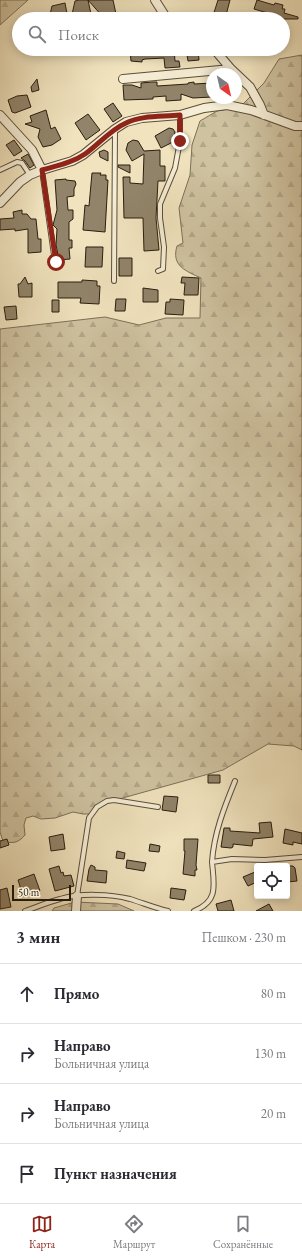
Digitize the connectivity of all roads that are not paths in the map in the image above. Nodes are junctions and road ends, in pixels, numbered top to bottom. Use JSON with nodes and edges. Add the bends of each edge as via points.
{"nodes":[{"id":1,"x":155,"y":0,"type":"edge"},
{"id":2,"x":163,"y":12,"type":"edge"},
{"id":3,"x":220,"y":56,"type":"edge"},
{"id":4,"x":230,"y":68,"type":"edge"},
{"id":5,"x":206,"y":71,"type":"edge"},
{"id":6,"x":123,"y":79,"type":"dead end"},
{"id":7,"x":242,"y":79,"type":"edge"},
{"id":8,"x":0,"y":115,"type":"edge"},
{"id":9,"x":180,"y":115,"type":"junction"},
{"id":10,"x":264,"y":115,"type":"junction"},
{"id":11,"x":302,"y":126,"type":"edge"},
{"id":12,"x":115,"y":129,"type":"junction"},
{"id":13,"x":0,"y":170,"type":"edge"},
{"id":14,"x":42,"y":170,"type":"junction"},
{"id":15,"x":30,"y":175,"type":"junction"},
{"id":16,"x":0,"y":203,"type":"edge"},
{"id":17,"x":56,"y":262,"type":"dead end"},
{"id":18,"x":158,"y":272,"type":"dead end"},
{"id":19,"x":114,"y":281,"type":"dead end"},
{"id":20,"x":235,"y":781,"type":"dead end"},
{"id":21,"x":158,"y":807,"type":"dead end"},
{"id":22,"x":302,"y":857,"type":"edge"},
{"id":23,"x":212,"y":862,"type":"junction"},
{"id":24,"x":77,"y":896,"type":"junction"},
{"id":25,"x":25,"y":911,"type":"edge"},
{"id":26,"x":76,"y":911,"type":"edge"},
{"id":27,"x":168,"y":911,"type":"edge"},
{"id":28,"x":194,"y":911,"type":"edge"}],
"edges":[{"from":1,"to":2,"type":"street"},
{"from":3,"to":4,"type":"street"},
{"from":5,"to":6,"type":"street"},
{"from":7,"to":10,"type":"street","via":[[250,87]]},
{"from":8,"to":14,"type":"street","via":[[32,150]]},
{"from":9,"to":10,"type":"street","via":[[227,105]]},
{"from":9,"to":12,"type":"street","via":[[142,118],[126,122]]},
{"from":9,"to":18,"type":"lane","via":[[180,141],[175,168],[160,204],[164,247],[163,270]]},
{"from":10,"to":11,"type":"street"},
{"from":12,"to":14,"type":"street","via":[[83,155]]},
{"from":12,"to":19,"type":"lane"},
{"from":13,"to":15,"type":"lane","via":[[17,162],[22,163]]},
{"from":14,"to":15,"type":"street"},
{"from":14,"to":17,"type":"lane"},
{"from":15,"to":16,"type":"street"},
{"from":20,"to":23,"type":"lane","via":[[213,845]]},
{"from":21,"to":24,"type":"lane","via":[[114,800],[97,807],[89,818]]},
{"from":22,"to":23,"type":"lane"},
{"from":23,"to":28,"type":"lane","via":[[213,888],[210,901]]},
{"from":24,"to":25,"type":"lane"},
{"from":24,"to":26,"type":"street"},
{"from":24,"to":27,"type":"lane","via":[[129,899]]}]}
